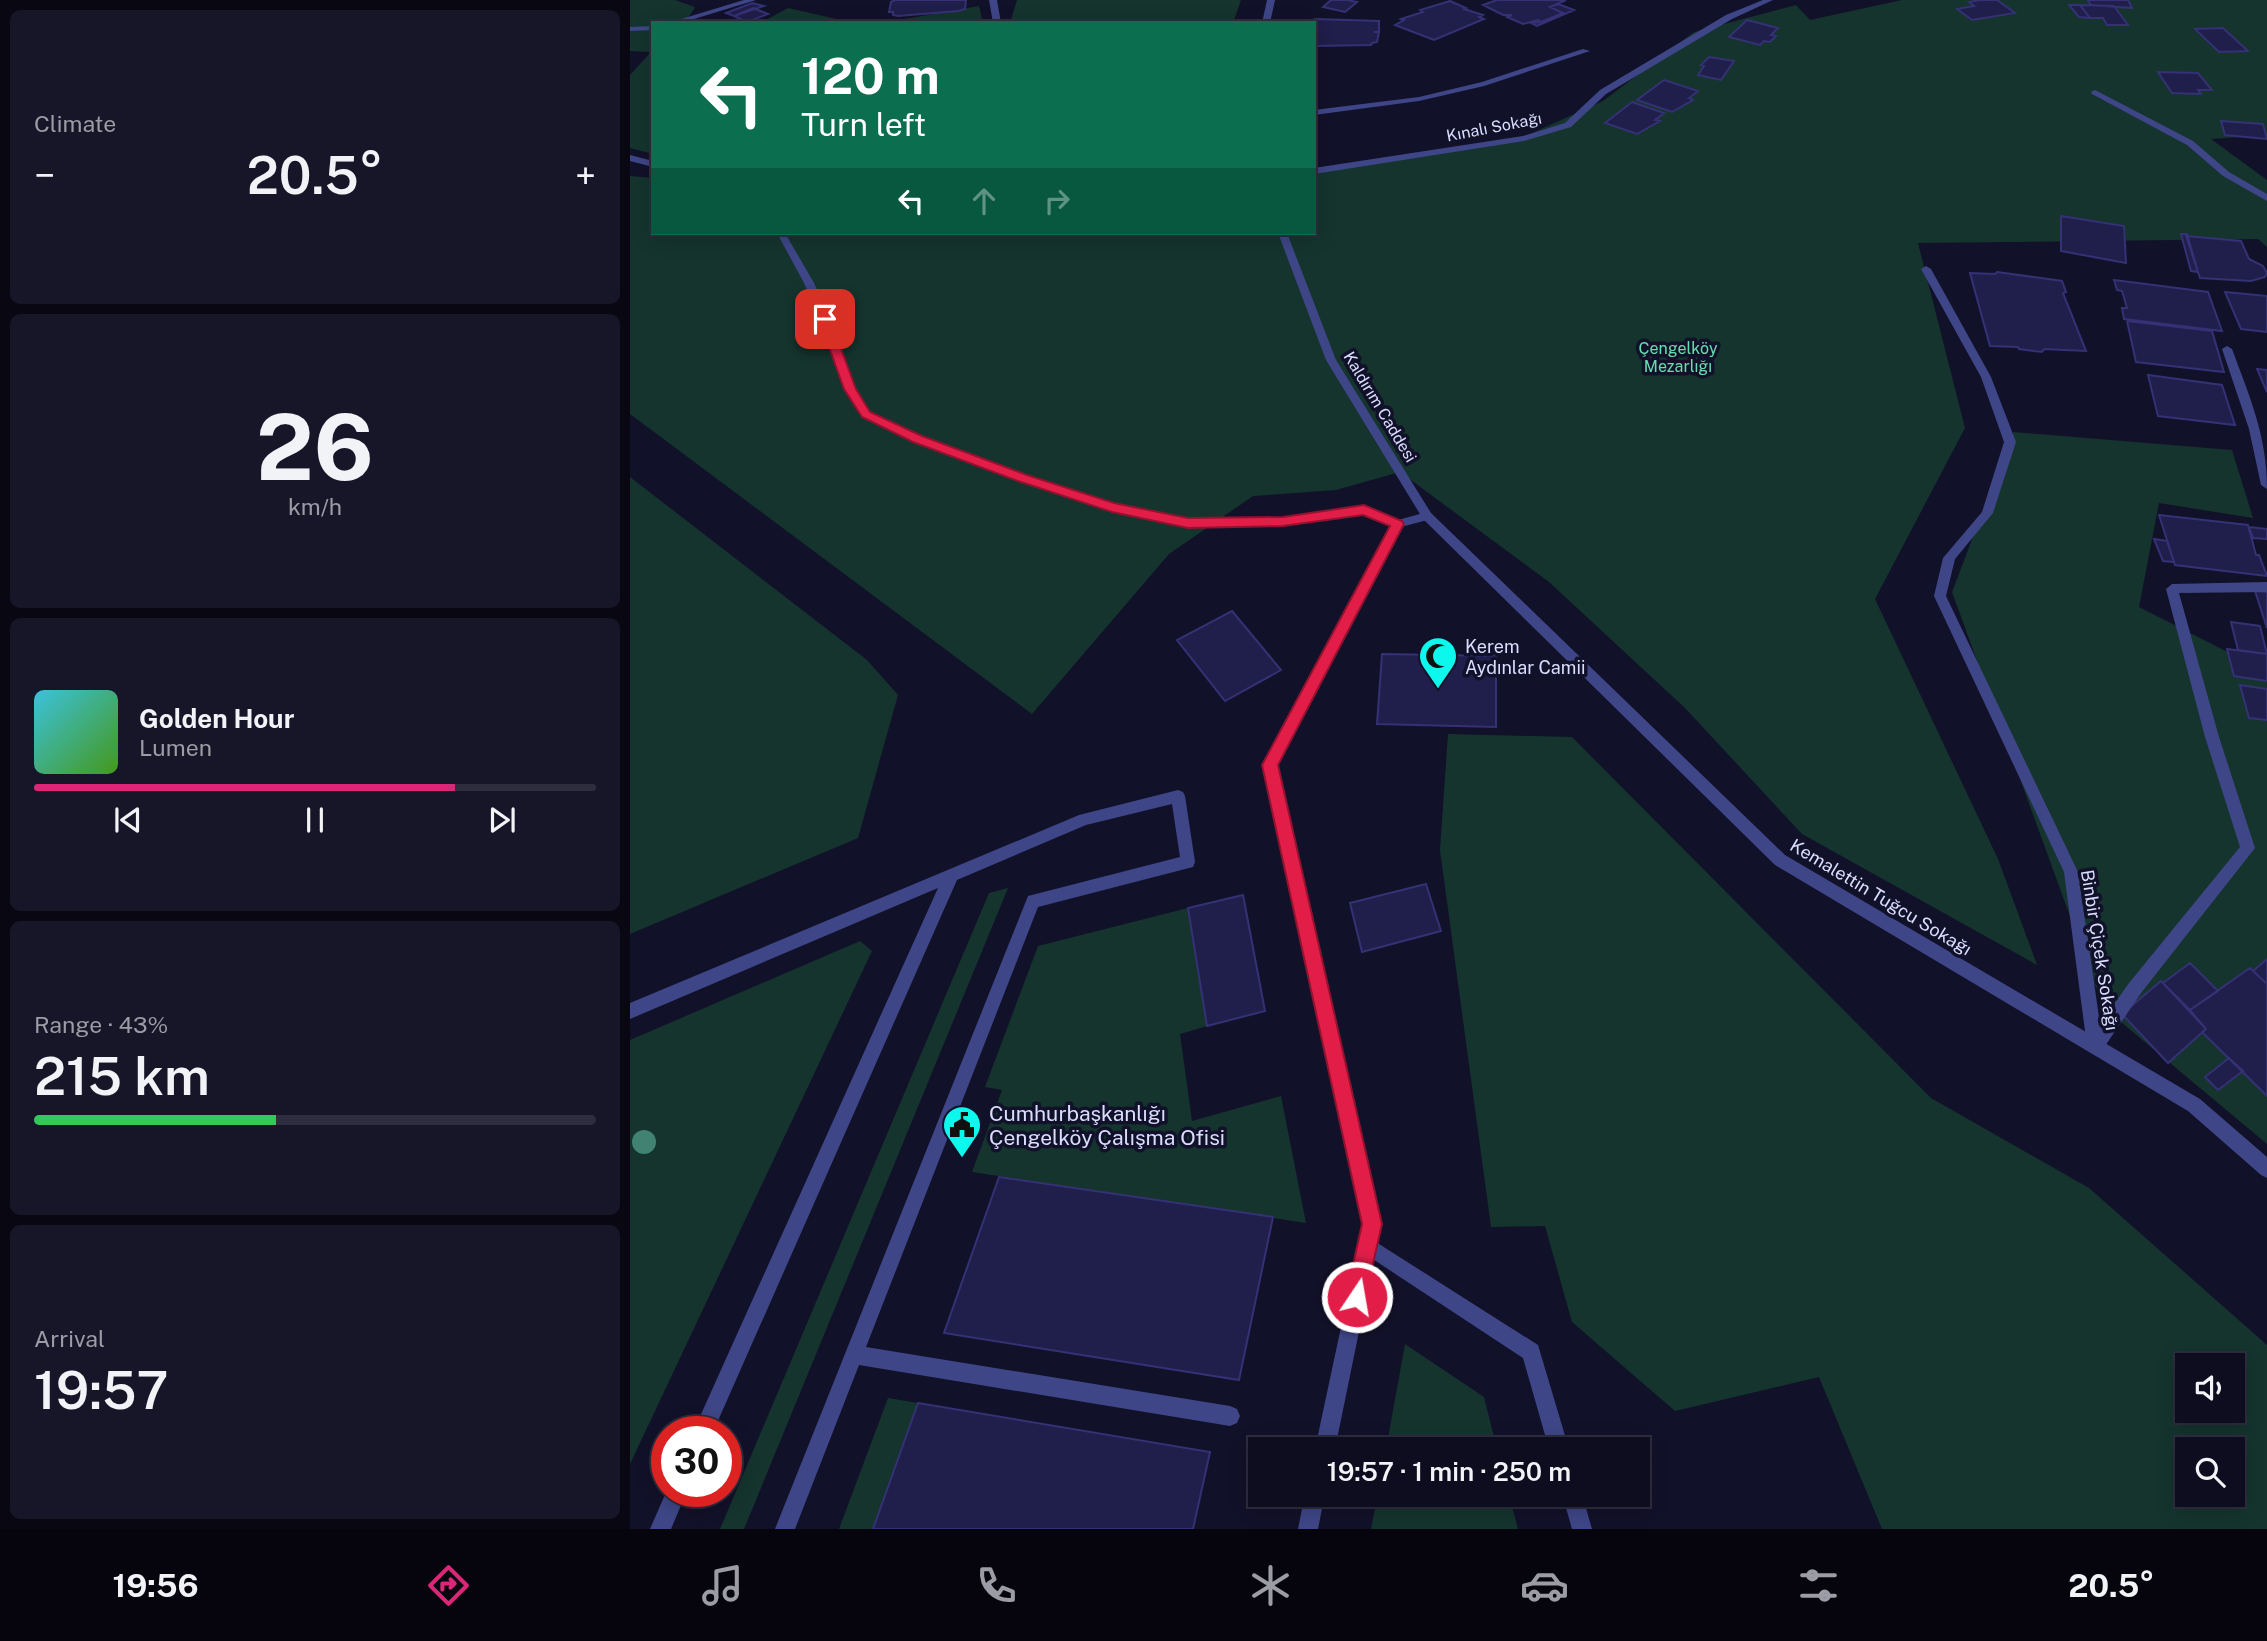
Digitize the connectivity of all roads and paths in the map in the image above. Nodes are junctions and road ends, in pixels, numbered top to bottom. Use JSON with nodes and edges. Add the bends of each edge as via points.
{"nodes":[{"id":1,"x":752,"y":0,"type":"edge"},
{"id":2,"x":993,"y":0,"type":"edge"},
{"id":3,"x":1271,"y":0,"type":"edge"},
{"id":4,"x":1769,"y":0,"type":"edge"},
{"id":5,"x":679,"y":21,"type":"edge"},
{"id":6,"x":997,"y":21,"type":"edge"},
{"id":7,"x":1266,"y":21,"type":"edge"},
{"id":8,"x":651,"y":28,"type":"edge"},
{"id":9,"x":630,"y":29,"type":"edge"},
{"id":10,"x":1586,"y":51,"type":"dead end"},
{"id":11,"x":2095,"y":92,"type":"dead end"},
{"id":12,"x":1316,"y":113,"type":"edge"},
{"id":13,"x":630,"y":158,"type":"edge"},
{"id":14,"x":651,"y":163,"type":"edge"},
{"id":15,"x":1316,"y":171,"type":"edge"},
{"id":16,"x":2267,"y":198,"type":"edge"},
{"id":17,"x":782,"y":235,"type":"edge"},
{"id":18,"x":1283,"y":235,"type":"edge"},
{"id":19,"x":1926,"y":270,"type":"dead end"},
{"id":20,"x":2227,"y":349,"type":"dead end"},
{"id":21,"x":2261,"y":430,"type":"edge"},
{"id":22,"x":2267,"y":485,"type":"edge"},
{"id":23,"x":1427,"y":516,"type":"junction"},
{"id":24,"x":1397,"y":524,"type":"junction"},
{"id":25,"x":2267,"y":587,"type":"edge"},
{"id":26,"x":952,"y":874,"type":"junction"},
{"id":27,"x":630,"y":1012,"type":"edge"},
{"id":28,"x":2095,"y":1046,"type":"junction"},
{"id":29,"x":2267,"y":1169,"type":"edge"},
{"id":30,"x":1368,"y":1246,"type":"junction"},
{"id":31,"x":854,"y":1355,"type":"junction"},
{"id":32,"x":710,"y":1416,"type":"edge"},
{"id":33,"x":1230,"y":1416,"type":"dead end"},
{"id":34,"x":1328,"y":1437,"type":"edge"},
{"id":35,"x":1556,"y":1437,"type":"edge"},
{"id":36,"x":670,"y":1507,"type":"edge"},
{"id":37,"x":1312,"y":1507,"type":"edge"},
{"id":38,"x":1576,"y":1507,"type":"edge"},
{"id":39,"x":660,"y":1529,"type":"edge"},
{"id":40,"x":785,"y":1529,"type":"edge"},
{"id":41,"x":1308,"y":1529,"type":"edge"},
{"id":42,"x":1582,"y":1529,"type":"edge"}],
"edges":[{"from":1,"to":5,"type":"street"},
{"from":2,"to":6,"type":"street"},
{"from":3,"to":7,"type":"street"},
{"from":4,"to":15,"type":"street","name":"Kınalı Sokağı","via":[[1729,17],[1603,92],[1568,125],[1511,140]]},
{"from":8,"to":9,"type":"street"},
{"from":10,"to":12,"type":"street","via":[[1484,84],[1419,99]]},
{"from":11,"to":16,"type":"street","via":[[2190,143],[2226,174]]},
{"from":13,"to":14,"type":"street"},
{"from":17,"to":24,"type":"street","via":[[809,283],[850,389],[866,414],[917,439],[1112,507],[1188,523],[1283,521],[1364,510]]},
{"from":18,"to":23,"type":"street","name":"Kaldırım Caddesi","via":[[1332,360]]},
{"from":19,"to":28,"type":"street","name":"Binbir Çiçek Sokağı","via":[[1986,377],[2010,442],[1987,513],[1949,558],[1940,596],[2071,872]]},
{"from":20,"to":21,"type":"street"},
{"from":21,"to":22,"type":"street"},
{"from":23,"to":24,"type":"street"},
{"from":23,"to":28,"type":"street","name":"Kemalettin Tuğcu Sokağı","via":[[1780,860]]},
{"from":24,"to":30,"type":"street","via":[[1270,765],[1372,1224]]},
{"from":25,"to":28,"type":"street","name":"Binbir Çiçek Sokağı","via":[[2172,589],[2211,737],[2248,848],[2135,988]]},
{"from":26,"to":27,"type":"street"},
{"from":26,"to":31,"type":"street","via":[[1084,819],[1178,796],[1188,862],[1032,901]]},
{"from":26,"to":32,"type":"street"},
{"from":28,"to":29,"type":"street","name":"Kemalettin Tuğcu Sokağı","via":[[2194,1105]]},
{"from":30,"to":34,"type":"street"},
{"from":30,"to":35,"type":"street","via":[[1531,1352]]},
{"from":31,"to":33,"type":"street"},
{"from":31,"to":40,"type":"street"},
{"from":36,"to":39,"type":"street"},
{"from":37,"to":41,"type":"street"},
{"from":38,"to":42,"type":"street"}]}
